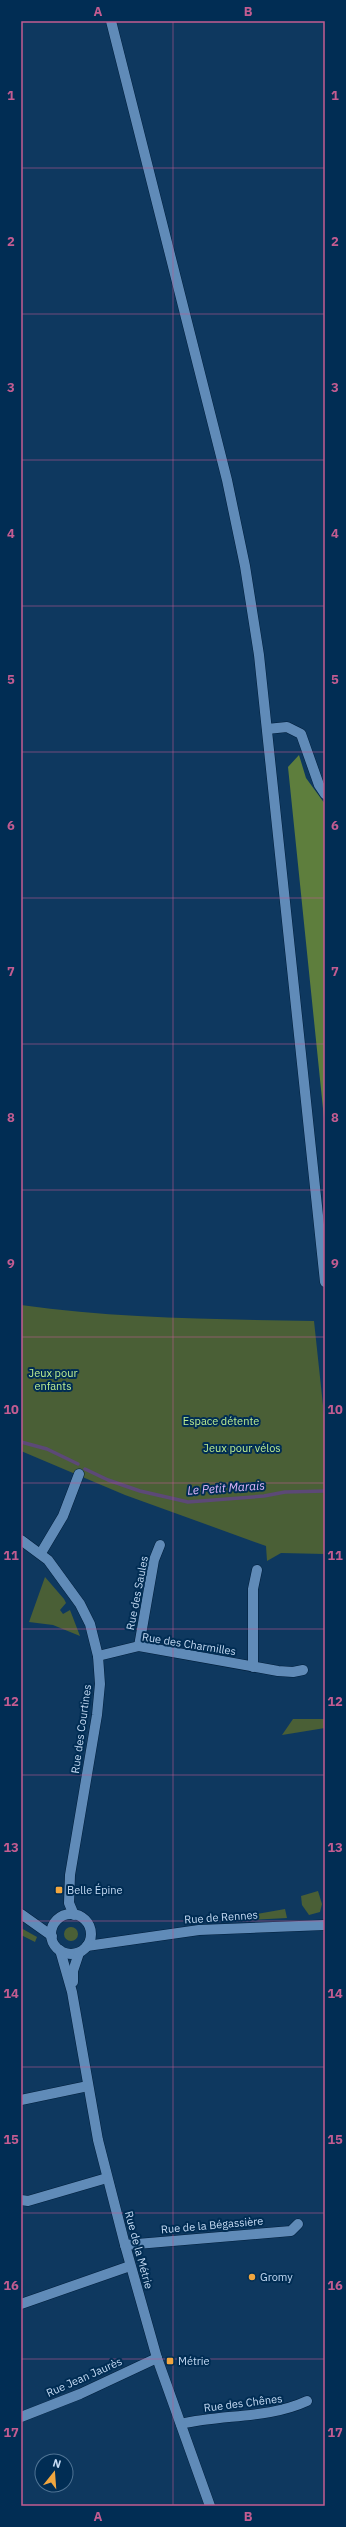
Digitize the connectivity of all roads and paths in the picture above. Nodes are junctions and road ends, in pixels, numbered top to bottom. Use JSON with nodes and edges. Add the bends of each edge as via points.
{"nodes":[{"id":1,"x":110,"y":21,"type":"edge"},
{"id":2,"x":267,"y":729,"type":"junction"},
{"id":3,"x":325,"y":794,"type":"edge"},
{"id":4,"x":325,"y":1282,"type":"edge"},
{"id":5,"x":79,"y":1474,"type":"dead end"},
{"id":6,"x":21,"y":1540,"type":"edge"},
{"id":7,"x":160,"y":1545,"type":"dead end"},
{"id":8,"x":41,"y":1553,"type":"junction"},
{"id":9,"x":257,"y":1570,"type":"dead end"},
{"id":10,"x":139,"y":1646,"type":"junction"},
{"id":11,"x":98,"y":1656,"type":"junction"},
{"id":12,"x":253,"y":1667,"type":"junction"},
{"id":13,"x":303,"y":1670,"type":"dead end"},
{"id":14,"x":70,"y":1875,"type":"junction"},
{"id":15,"x":21,"y":1914,"type":"edge"},
{"id":16,"x":74,"y":1914,"type":"junction"},
{"id":17,"x":58,"y":1920,"type":"junction"},
{"id":18,"x":325,"y":1924,"type":"edge"},
{"id":19,"x":91,"y":1932,"type":"junction"},
{"id":20,"x":52,"y":1936,"type":"junction"},
{"id":21,"x":118,"y":1940,"type":"junction"},
{"id":22,"x":87,"y":1946,"type":"junction"},
{"id":23,"x":60,"y":1950,"type":"junction"},
{"id":24,"x":78,"y":1953,"type":"junction"},
{"id":25,"x":72,"y":1992,"type":"junction"},
{"id":26,"x":88,"y":2086,"type":"junction"},
{"id":27,"x":21,"y":2100,"type":"edge"},
{"id":28,"x":107,"y":2178,"type":"junction"},
{"id":29,"x":21,"y":2200,"type":"edge"},
{"id":30,"x":298,"y":2224,"type":"dead end"},
{"id":31,"x":124,"y":2245,"type":"junction"},
{"id":32,"x":130,"y":2266,"type":"junction"},
{"id":33,"x":21,"y":2304,"type":"edge"},
{"id":34,"x":157,"y":2358,"type":"junction"},
{"id":35,"x":306,"y":2401,"type":"dead end"},
{"id":36,"x":21,"y":2417,"type":"edge"},
{"id":37,"x":182,"y":2424,"type":"junction"},
{"id":38,"x":210,"y":2506,"type":"edge"}],
"edges":[{"from":1,"to":2,"type":"street","via":[[237,521],[258,648]]},
{"from":2,"to":3,"type":"street","via":[[287,727],[301,734],[318,785]]},
{"from":2,"to":4,"type":"street"},
{"from":5,"to":8,"type":"street","via":[[63,1516]]},
{"from":6,"to":8,"type":"street","name":"Rue des Courtines"},
{"from":7,"to":10,"type":"street","name":"Rue des Saules","via":[[154,1560]]},
{"from":8,"to":11,"type":"street","name":"Rue des Courtines","via":[[80,1604],[90,1624]]},
{"from":9,"to":12,"type":"street","via":[[253,1589]]},
{"from":10,"to":11,"type":"street","name":"Rue des Charmilles"},
{"from":10,"to":12,"type":"street","name":"Rue des Charmilles"},
{"from":11,"to":14,"type":"street","name":"Rue des Courtines","via":[[100,1684],[97,1716]]},
{"from":12,"to":13,"type":"street","name":"Rue des Charmilles","via":[[293,1672]]},
{"from":14,"to":16,"type":"street","name":"Rue des Courtines","via":[[69,1903]]},
{"from":14,"to":17,"type":"street","name":"Rue des Courtines"},
{"from":15,"to":17,"type":"street","via":[[46,1923]]},
{"from":15,"to":20,"type":"street"},
{"from":16,"to":17,"type":"street"},
{"from":16,"to":19,"type":"street","via":[[88,1923]]},
{"from":17,"to":20,"type":"street"},
{"from":18,"to":21,"type":"street","name":"Rue de Rennes","via":[[221,1928]]},
{"from":19,"to":21,"type":"street","name":"Rue de Rennes"},
{"from":19,"to":22,"type":"street"},
{"from":20,"to":23,"type":"street","via":[[54,1944]]},
{"from":21,"to":22,"type":"street","name":"Rue de Rennes"},
{"from":22,"to":24,"type":"street"},
{"from":23,"to":24,"type":"street","via":[[71,1954]]},
{"from":23,"to":25,"type":"street","name":"Rue de la Métrie"},
{"from":24,"to":25,"type":"street","name":"Rue de la Métrie","via":[[73,1971]]},
{"from":25,"to":26,"type":"street","name":"Rue de la Métrie"},
{"from":26,"to":27,"type":"street"},
{"from":26,"to":28,"type":"street","name":"Rue de la Métrie"},
{"from":28,"to":29,"type":"street","via":[[28,2202]]},
{"from":28,"to":31,"type":"street","name":"Rue de la Métrie"},
{"from":30,"to":31,"type":"street","name":"Rue de la Bégassière","via":[[291,2231]]},
{"from":31,"to":32,"type":"street","name":"Rue de la Métrie"},
{"from":32,"to":33,"type":"street"},
{"from":32,"to":34,"type":"street","name":"Rue de la Métrie"},
{"from":34,"to":36,"type":"street","name":"Rue Jean Jaurès","via":[[80,2394]]},
{"from":34,"to":37,"type":"street","name":"Rue de la Métrie"},
{"from":35,"to":37,"type":"street","name":"Rue des Chênes","via":[[277,2412]]},
{"from":37,"to":38,"type":"street","name":"Rue de la Métrie"}]}
